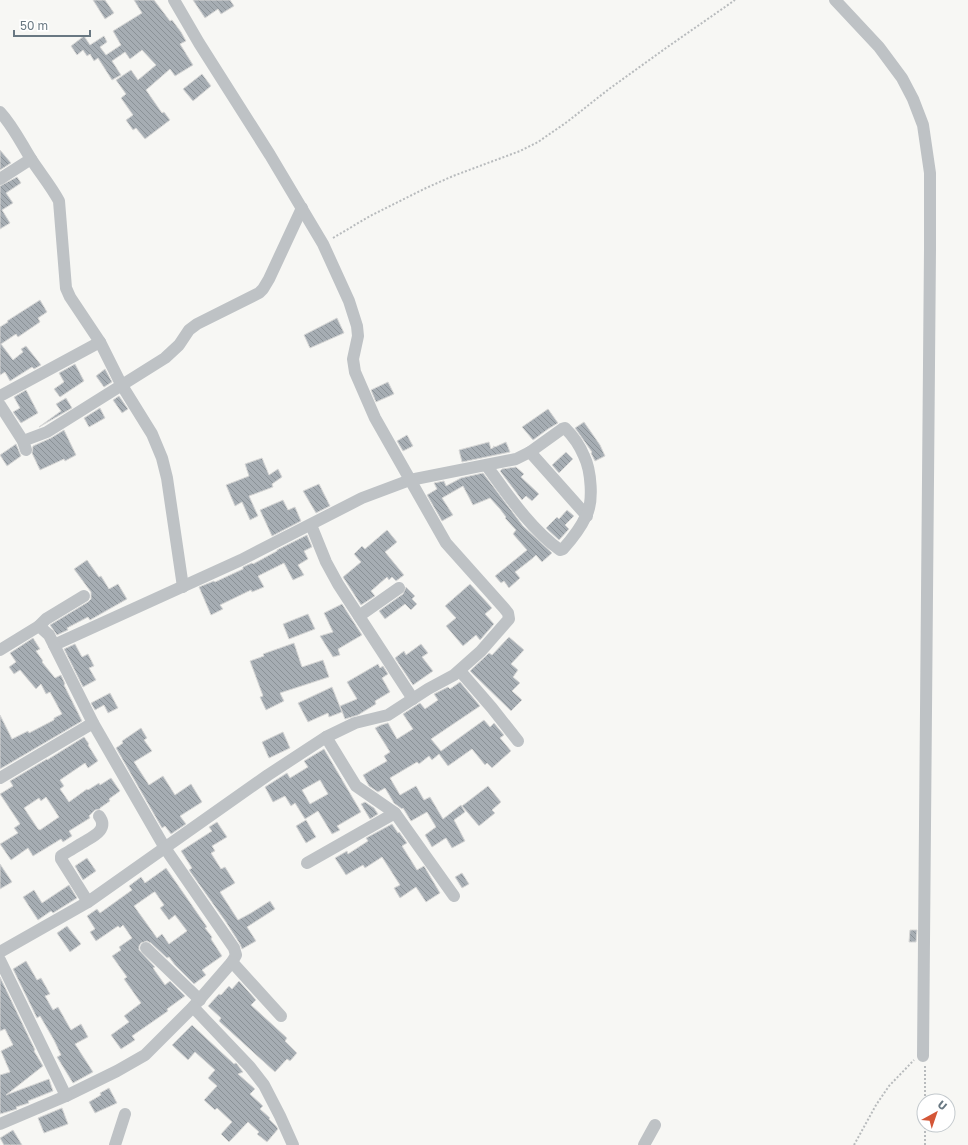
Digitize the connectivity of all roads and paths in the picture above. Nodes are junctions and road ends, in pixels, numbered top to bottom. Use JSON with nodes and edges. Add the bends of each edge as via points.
{"nodes":[{"id":1,"x":174,"y":0,"type":"edge"},
{"id":2,"x":735,"y":0,"type":"edge"},
{"id":3,"x":835,"y":0,"type":"edge"},
{"id":4,"x":0,"y":112,"type":"edge"},
{"id":5,"x":31,"y":159,"type":"junction"},
{"id":6,"x":0,"y":179,"type":"edge"},
{"id":7,"x":302,"y":208,"type":"junction"},
{"id":8,"x":323,"y":244,"type":"junction"},
{"id":9,"x":100,"y":342,"type":"junction"},
{"id":10,"x":121,"y":384,"type":"junction"},
{"id":11,"x":0,"y":396,"type":"edge"},
{"id":12,"x":0,"y":405,"type":"edge"},
{"id":13,"x":530,"y":452,"type":"junction"},
{"id":14,"x":486,"y":465,"type":"junction"},
{"id":15,"x":410,"y":480,"type":"junction"},
{"id":16,"x":587,"y":516,"type":"junction"},
{"id":17,"x":310,"y":525,"type":"junction"},
{"id":18,"x":183,"y":587,"type":"junction"},
{"id":19,"x":399,"y":588,"type":"dead end"},
{"id":20,"x":84,"y":596,"type":"dead end"},
{"id":21,"x":359,"y":616,"type":"junction"},
{"id":22,"x":38,"y":626,"type":"junction"},
{"id":23,"x":54,"y":645,"type":"junction"},
{"id":24,"x":0,"y":650,"type":"edge"},
{"id":25,"x":460,"y":671,"type":"junction"},
{"id":26,"x":413,"y":699,"type":"junction"},
{"id":27,"x":93,"y":723,"type":"junction"},
{"id":28,"x":326,"y":737,"type":"junction"},
{"id":29,"x":518,"y":741,"type":"dead end"},
{"id":30,"x":0,"y":778,"type":"edge"},
{"id":31,"x":396,"y":813,"type":"junction"},
{"id":32,"x":99,"y":816,"type":"dead end"},
{"id":33,"x":164,"y":848,"type":"junction"},
{"id":34,"x":307,"y":863,"type":"dead end"},
{"id":35,"x":454,"y":896,"type":"dead end"},
{"id":36,"x":88,"y":902,"type":"junction"},
{"id":37,"x":146,"y":948,"type":"dead end"},
{"id":38,"x":0,"y":952,"type":"edge"},
{"id":39,"x":0,"y":960,"type":"edge"},
{"id":40,"x":232,"y":962,"type":"junction"},
{"id":41,"x":196,"y":1003,"type":"junction"},
{"id":42,"x":281,"y":1016,"type":"dead end"},
{"id":43,"x":923,"y":1056,"type":"junction"},
{"id":44,"x":925,"y":1093,"type":"edge"},
{"id":45,"x":66,"y":1096,"type":"junction"},
{"id":46,"x":125,"y":1114,"type":"dead end"},
{"id":47,"x":0,"y":1124,"type":"edge"},
{"id":48,"x":655,"y":1125,"type":"dead end"},
{"id":49,"x":925,"y":1133,"type":"edge"},
{"id":50,"x":293,"y":1144,"type":"edge"},
{"id":51,"x":115,"y":1145,"type":"edge"},
{"id":52,"x":644,"y":1145,"type":"edge"},
{"id":53,"x":854,"y":1145,"type":"edge"},
{"id":54,"x":925,"y":1145,"type":"edge"}],
"edges":[{"from":1,"to":7,"type":"street"},
{"from":2,"to":8,"type":"path","via":[[538,142],[426,188],[370,216]]},
{"from":3,"to":43,"type":"street","via":[[902,78],[923,125],[930,173]]},
{"from":4,"to":5,"type":"street"},
{"from":5,"to":6,"type":"street"},
{"from":5,"to":9,"type":"street","via":[[58,201],[66,288]]},
{"from":7,"to":8,"type":"street"},
{"from":7,"to":10,"type":"street","via":[[259,293],[197,324],[165,358]]},
{"from":8,"to":15,"type":"street","via":[[349,301],[357,326],[358,336],[353,359],[355,372],[375,418]]},
{"from":9,"to":10,"type":"street"},
{"from":9,"to":11,"type":"street"},
{"from":10,"to":12,"type":"street","via":[[24,446]]},
{"from":10,"to":18,"type":"street","via":[[152,434],[162,458]]},
{"from":13,"to":14,"type":"street","via":[[516,459]]},
{"from":13,"to":16,"type":"street"},
{"from":13,"to":16,"type":"street","via":[[562,429],[565,428],[571,434],[588,468],[590,506]]},
{"from":14,"to":15,"type":"street"},
{"from":14,"to":16,"type":"street","via":[[518,508],[560,550],[569,542]]},
{"from":15,"to":17,"type":"street","via":[[362,498]]},
{"from":15,"to":25,"type":"street","via":[[446,543],[508,613],[508,621]]},
{"from":17,"to":18,"type":"street"},
{"from":17,"to":21,"type":"street","via":[[326,562]]},
{"from":18,"to":23,"type":"street"},
{"from":19,"to":21,"type":"street"},
{"from":20,"to":22,"type":"street"},
{"from":21,"to":26,"type":"street"},
{"from":22,"to":23,"type":"street","via":[[48,634]]},
{"from":22,"to":24,"type":"street"},
{"from":23,"to":27,"type":"street"},
{"from":25,"to":26,"type":"street"},
{"from":25,"to":29,"type":"street"},
{"from":26,"to":28,"type":"street","via":[[388,715],[355,723]]},
{"from":27,"to":30,"type":"street"},
{"from":27,"to":33,"type":"street"},
{"from":28,"to":31,"type":"street","via":[[356,786]]},
{"from":28,"to":33,"type":"street"},
{"from":31,"to":34,"type":"street"},
{"from":31,"to":35,"type":"street"},
{"from":32,"to":36,"type":"street","via":[[102,826],[99,833],[61,856]]},
{"from":33,"to":36,"type":"street"},
{"from":33,"to":40,"type":"street","via":[[234,948],[236,955]]},
{"from":36,"to":38,"type":"street"},
{"from":37,"to":41,"type":"street"},
{"from":39,"to":45,"type":"street"},
{"from":40,"to":41,"type":"street"},
{"from":40,"to":42,"type":"street"},
{"from":41,"to":45,"type":"street","via":[[145,1055]]},
{"from":41,"to":50,"type":"street","via":[[264,1085]]},
{"from":43,"to":44,"type":"path"},
{"from":43,"to":53,"type":"path","via":[[920,1055],[914,1060],[889,1086]]},
{"from":45,"to":47,"type":"street"},
{"from":46,"to":51,"type":"street"},
{"from":48,"to":52,"type":"street"},
{"from":49,"to":54,"type":"path"}]}
